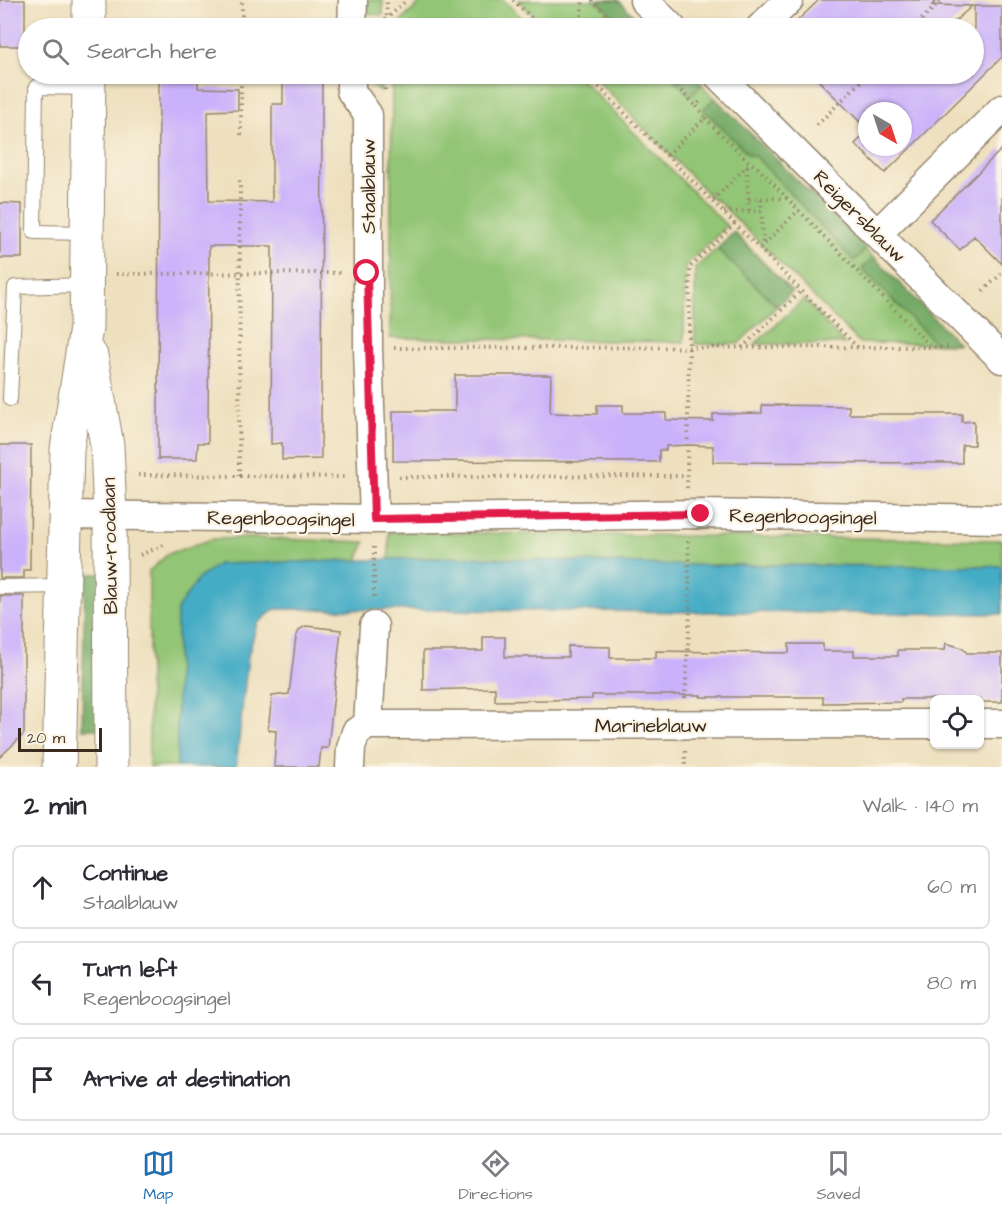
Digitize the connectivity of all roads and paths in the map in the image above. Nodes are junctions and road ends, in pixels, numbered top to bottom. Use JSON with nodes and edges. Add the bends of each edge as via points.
{"nodes":[{"id":1,"x":242,"y":0,"type":"edge"},
{"id":2,"x":353,"y":0,"type":"edge"},
{"id":3,"x":387,"y":0,"type":"edge"},
{"id":4,"x":407,"y":0,"type":"edge"},
{"id":5,"x":513,"y":0,"type":"edge"},
{"id":6,"x":583,"y":0,"type":"edge"},
{"id":7,"x":592,"y":0,"type":"edge"},
{"id":8,"x":645,"y":0,"type":"edge"},
{"id":9,"x":789,"y":0,"type":"edge"},
{"id":10,"x":942,"y":0,"type":"edge"},
{"id":11,"x":89,"y":17,"type":"edge"},
{"id":12,"x":104,"y":18,"type":"edge"},
{"id":13,"x":242,"y":18,"type":"edge"},
{"id":14,"x":361,"y":18,"type":"edge"},
{"id":15,"x":387,"y":18,"type":"edge"},
{"id":16,"x":388,"y":18,"type":"edge"},
{"id":17,"x":532,"y":18,"type":"edge"},
{"id":18,"x":581,"y":18,"type":"edge"},
{"id":19,"x":610,"y":18,"type":"edge"},
{"id":20,"x":662,"y":18,"type":"edge"},
{"id":21,"x":770,"y":18,"type":"edge"},
{"id":22,"x":923,"y":18,"type":"edge"},
{"id":23,"x":62,"y":84,"type":"edge"},
{"id":24,"x":89,"y":84,"type":"edge"},
{"id":25,"x":242,"y":84,"type":"edge"},
{"id":26,"x":351,"y":84,"type":"edge"},
{"id":27,"x":596,"y":84,"type":"edge"},
{"id":28,"x":674,"y":84,"type":"edge"},
{"id":29,"x":727,"y":84,"type":"edge"},
{"id":30,"x":858,"y":84,"type":"edge"},
{"id":31,"x":703,"y":99,"type":"dead end"},
{"id":32,"x":696,"y":105,"type":"junction"},
{"id":33,"x":1002,"y":109,"type":"edge"},
{"id":34,"x":705,"y":118,"type":"junction"},
{"id":35,"x":817,"y":125,"type":"dead end"},
{"id":36,"x":241,"y":135,"type":"dead end"},
{"id":37,"x":667,"y":155,"type":"junction"},
{"id":38,"x":749,"y":165,"type":"junction"},
{"id":39,"x":240,"y":180,"type":"dead end"},
{"id":40,"x":787,"y":198,"type":"junction"},
{"id":41,"x":749,"y":199,"type":"junction"},
{"id":42,"x":761,"y":199,"type":"junction"},
{"id":43,"x":712,"y":200,"type":"junction"},
{"id":44,"x":799,"y":210,"type":"junction"},
{"id":45,"x":749,"y":211,"type":"junction"},
{"id":46,"x":762,"y":211,"type":"junction"},
{"id":47,"x":724,"y":212,"type":"junction"},
{"id":48,"x":735,"y":224,"type":"junction"},
{"id":49,"x":87,"y":233,"type":"junction"},
{"id":50,"x":878,"y":233,"type":"junction"},
{"id":51,"x":762,"y":247,"type":"junction"},
{"id":52,"x":367,"y":273,"type":"junction"},
{"id":53,"x":1002,"y":273,"type":"edge"},
{"id":54,"x":241,"y":274,"type":"junction"},
{"id":55,"x":87,"y":279,"type":"junction"},
{"id":56,"x":802,"y":290,"type":"junction"},
{"id":57,"x":984,"y":291,"type":"dead end"},
{"id":58,"x":86,"y":328,"type":"junction"},
{"id":59,"x":368,"y":348,"type":"junction"},
{"id":60,"x":690,"y":348,"type":"junction"},
{"id":61,"x":742,"y":348,"type":"junction"},
{"id":62,"x":859,"y":348,"type":"junction"},
{"id":63,"x":931,"y":348,"type":"junction"},
{"id":64,"x":996,"y":353,"type":"edge"},
{"id":65,"x":10,"y":399,"type":"dead end"},
{"id":66,"x":239,"y":476,"type":"dead end"},
{"id":67,"x":686,"y":514,"type":"junction"},
{"id":68,"x":64,"y":515,"type":"junction"},
{"id":69,"x":110,"y":515,"type":"junction"},
{"id":70,"x":1002,"y":519,"type":"edge"},
{"id":71,"x":374,"y":531,"type":"junction"},
{"id":72,"x":63,"y":586,"type":"junction"},
{"id":73,"x":0,"y":587,"type":"edge"},
{"id":74,"x":374,"y":626,"type":"joint"},
{"id":75,"x":930,"y":724,"type":"edge"},
{"id":76,"x":984,"y":724,"type":"edge"},
{"id":77,"x":1002,"y":724,"type":"edge"},
{"id":78,"x":368,"y":725,"type":"junction"},
{"id":79,"x":684,"y":725,"type":"junction"},
{"id":80,"x":59,"y":767,"type":"edge"},
{"id":81,"x":111,"y":767,"type":"edge"},
{"id":82,"x":350,"y":767,"type":"edge"},
{"id":83,"x":685,"y":767,"type":"edge"}],
"edges":[{"from":1,"to":13,"type":"path"},
{"from":2,"to":14,"type":"street"},
{"from":3,"to":15,"type":"path"},
{"from":4,"to":16,"type":"path"},
{"from":5,"to":17,"type":"path"},
{"from":6,"to":18,"type":"path"},
{"from":7,"to":19,"type":"path"},
{"from":8,"to":20,"type":"street"},
{"from":9,"to":21,"type":"street"},
{"from":10,"to":22,"type":"path"},
{"from":11,"to":12,"type":"path"},
{"from":23,"to":49,"type":"lane","via":[[36,87],[34,232]]},
{"from":24,"to":49,"type":"street","name":"Blauw-roodlaan"},
{"from":25,"to":36,"type":"path"},
{"from":26,"to":52,"type":"street","name":"Staalblauw","via":[[351,91],[368,115]]},
{"from":27,"to":37,"type":"path"},
{"from":28,"to":32,"type":"path"},
{"from":29,"to":50,"type":"street","name":"Reigersblauw"},
{"from":30,"to":35,"type":"path"},
{"from":31,"to":32,"type":"path"},
{"from":32,"to":34,"type":"path"},
{"from":33,"to":50,"type":"street"},
{"from":34,"to":37,"type":"path"},
{"from":34,"to":38,"type":"path"},
{"from":37,"to":43,"type":"path"},
{"from":38,"to":40,"type":"path","via":[[758,168]]},
{"from":38,"to":41,"type":"path"},
{"from":38,"to":43,"type":"path"},
{"from":39,"to":54,"type":"path"},
{"from":40,"to":42,"type":"path"},
{"from":40,"to":44,"type":"path"},
{"from":41,"to":42,"type":"path"},
{"from":41,"to":45,"type":"path"},
{"from":42,"to":46,"type":"path"},
{"from":43,"to":47,"type":"path"},
{"from":44,"to":51,"type":"path"},
{"from":44,"to":63,"type":"path"},
{"from":45,"to":46,"type":"path"},
{"from":45,"to":47,"type":"path"},
{"from":46,"to":51,"type":"path"},
{"from":47,"to":48,"type":"path"},
{"from":48,"to":51,"type":"path"},
{"from":48,"to":60,"type":"path","via":[[690,267]]},
{"from":49,"to":55,"type":"street","name":"Blauw-roodlaan"},
{"from":50,"to":64,"type":"street","name":"Reigersblauw"},
{"from":51,"to":56,"type":"path"},
{"from":52,"to":54,"type":"path"},
{"from":52,"to":59,"type":"street","name":"Staalblauw"},
{"from":53,"to":57,"type":"path"},
{"from":54,"to":55,"type":"path"},
{"from":54,"to":66,"type":"path"},
{"from":55,"to":58,"type":"street","name":"Blauw-roodlaan"},
{"from":55,"to":65,"type":"lane","via":[[15,287]]},
{"from":56,"to":61,"type":"path"},
{"from":56,"to":62,"type":"path"},
{"from":58,"to":68,"type":"street","name":"Blauw-roodlaan","via":[[67,449]]},
{"from":58,"to":69,"type":"street","name":"Blauw-roodlaan","via":[[107,446]]},
{"from":59,"to":60,"type":"path"},
{"from":59,"to":71,"type":"street","name":"Staalblauw"},
{"from":60,"to":61,"type":"path"},
{"from":60,"to":67,"type":"path"},
{"from":61,"to":62,"type":"path"},
{"from":62,"to":63,"type":"path"},
{"from":63,"to":64,"type":"path"},
{"from":67,"to":70,"type":"street","name":"Regenboogsingel"},
{"from":67,"to":71,"type":"street","name":"Regenboogsingel"},
{"from":67,"to":79,"type":"path","via":[[690,610]]},
{"from":68,"to":69,"type":"street","name":"Regenboogsingel"},
{"from":68,"to":72,"type":"street","name":"Blauw-roodlaan"},
{"from":69,"to":71,"type":"street","name":"Regenboogsingel"},
{"from":69,"to":81,"type":"street","name":"Blauw-roodlaan"},
{"from":71,"to":74,"type":"path"},
{"from":72,"to":73,"type":"lane"},
{"from":72,"to":80,"type":"street","name":"Blauw-roodlaan"},
{"from":74,"to":78,"type":"street"},
{"from":75,"to":79,"type":"street","name":"Marineblauw"},
{"from":76,"to":77,"type":"street"},
{"from":78,"to":79,"type":"street","name":"Marineblauw"},
{"from":78,"to":82,"type":"street","via":[[356,732]]},
{"from":79,"to":83,"type":"path"}]}
